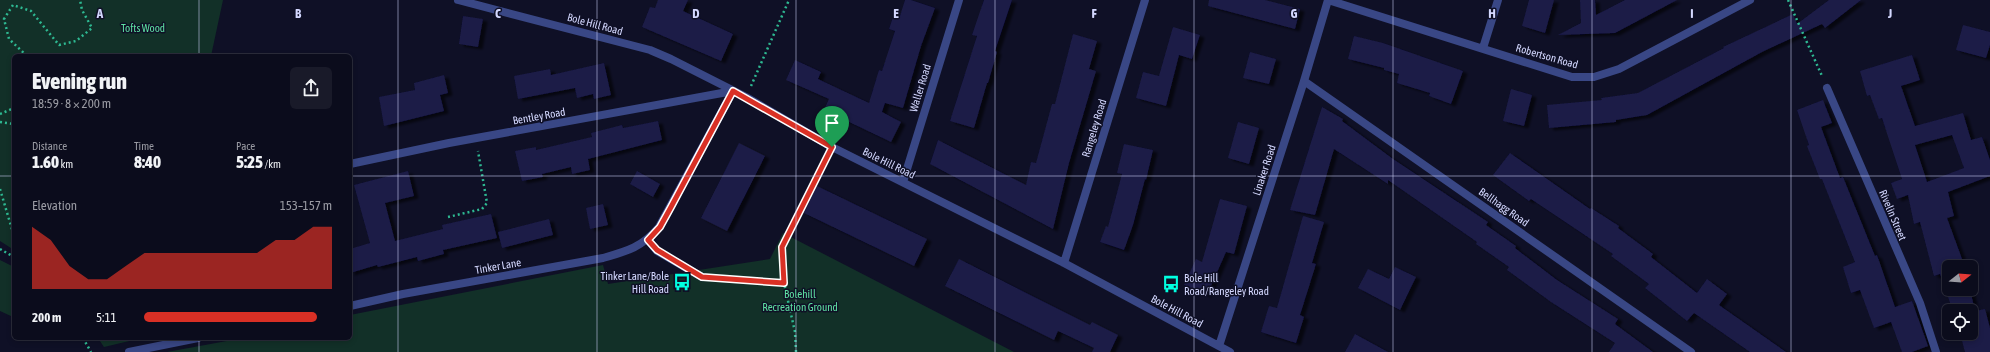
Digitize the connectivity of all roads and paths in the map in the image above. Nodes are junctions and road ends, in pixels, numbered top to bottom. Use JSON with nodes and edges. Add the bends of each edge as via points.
{"nodes":[{"id":1,"x":80,"y":0,"type":"edge"},
{"id":2,"x":458,"y":0,"type":"edge"},
{"id":3,"x":789,"y":0,"type":"edge"},
{"id":4,"x":958,"y":0,"type":"edge"},
{"id":5,"x":1145,"y":0,"type":"edge"},
{"id":6,"x":1328,"y":0,"type":"edge"},
{"id":7,"x":1498,"y":0,"type":"edge"},
{"id":8,"x":1750,"y":0,"type":"edge"},
{"id":9,"x":1788,"y":0,"type":"edge"},
{"id":10,"x":1483,"y":48,"type":"junction"},
{"id":11,"x":25,"y":54,"type":"edge"},
{"id":12,"x":1304,"y":81,"type":"junction"},
{"id":13,"x":1827,"y":88,"type":"joint"},
{"id":14,"x":733,"y":91,"type":"junction"},
{"id":15,"x":746,"y":97,"type":"junction"},
{"id":16,"x":12,"y":109,"type":"edge"},
{"id":17,"x":0,"y":114,"type":"edge"},
{"id":18,"x":0,"y":122,"type":"edge"},
{"id":19,"x":12,"y":124,"type":"edge"},
{"id":20,"x":476,"y":139,"type":"junction"},
{"id":21,"x":832,"y":147,"type":"junction"},
{"id":22,"x":352,"y":164,"type":"edge"},
{"id":23,"x":903,"y":182,"type":"junction"},
{"id":24,"x":0,"y":189,"type":"edge"},
{"id":25,"x":448,"y":217,"type":"dead end"},
{"id":26,"x":12,"y":229,"type":"edge"},
{"id":27,"x":648,"y":240,"type":"junction"},
{"id":28,"x":0,"y":249,"type":"edge"},
{"id":29,"x":12,"y":256,"type":"edge"},
{"id":30,"x":1064,"y":263,"type":"junction"},
{"id":31,"x":702,"y":277,"type":"joint"},
{"id":32,"x":784,"y":283,"type":"junction"},
{"id":33,"x":352,"y":306,"type":"edge"},
{"id":34,"x":84,"y":340,"type":"edge"},
{"id":35,"x":188,"y":340,"type":"edge"},
{"id":36,"x":1219,"y":346,"type":"junction"},
{"id":37,"x":91,"y":352,"type":"edge"},
{"id":38,"x":129,"y":352,"type":"edge"},
{"id":39,"x":796,"y":352,"type":"edge"},
{"id":40,"x":1230,"y":352,"type":"edge"},
{"id":41,"x":1691,"y":352,"type":"edge"},
{"id":42,"x":1936,"y":352,"type":"edge"}],
"edges":[{"from":1,"to":11,"type":"path","via":[[82,10],[92,28],[76,41],[60,45],[31,11],[13,5],[4,19],[9,39]]},
{"from":2,"to":14,"type":"street","name":"Bole Hill Road","via":[[650,50]]},
{"from":3,"to":15,"type":"path"},
{"from":4,"to":23,"type":"street","name":"Waller Road"},
{"from":5,"to":30,"type":"street","name":"Rangeley Road"},
{"from":6,"to":10,"type":"street","name":"Robertson Road"},
{"from":6,"to":12,"type":"street","name":"Linaker Road"},
{"from":7,"to":10,"type":"street"},
{"from":8,"to":10,"type":"street","name":"Robertson Road","via":[[1619,70],[1594,77],[1572,77]]},
{"from":9,"to":13,"type":"path"},
{"from":12,"to":36,"type":"street","name":"Linaker Road"},
{"from":12,"to":41,"type":"street","name":"Bellhagg Road"},
{"from":13,"to":42,"type":"street","name":"Rivelin Street","via":[[1920,303]]},
{"from":14,"to":15,"type":"street","name":"Bole Hill Road"},
{"from":14,"to":20,"type":"street","name":"Bentley Road"},
{"from":14,"to":27,"type":"street","name":"Tinker Lane","via":[[660,227]]},
{"from":15,"to":21,"type":"street","name":"Bole Hill Road"},
{"from":16,"to":17,"type":"path"},
{"from":18,"to":19,"type":"path"},
{"from":20,"to":22,"type":"street","name":"Bentley Road"},
{"from":20,"to":25,"type":"path","via":[[487,203],[482,209]]},
{"from":21,"to":23,"type":"street","name":"Bole Hill Road"},
{"from":21,"to":32,"type":"path","via":[[782,247]]},
{"from":23,"to":30,"type":"street","name":"Bole Hill Road"},
{"from":24,"to":26,"type":"path"},
{"from":27,"to":31,"type":"street","via":[[657,250]]},
{"from":27,"to":33,"type":"street","name":"Tinker Lane","via":[[631,250],[604,258]]},
{"from":28,"to":29,"type":"path"},
{"from":30,"to":36,"type":"street","name":"Bole Hill Road"},
{"from":31,"to":32,"type":"path"},
{"from":32,"to":39,"type":"path","via":[[796,332]]},
{"from":34,"to":37,"type":"path"},
{"from":35,"to":38,"type":"street"},
{"from":36,"to":40,"type":"street","name":"Bole Hill Road"}]}
